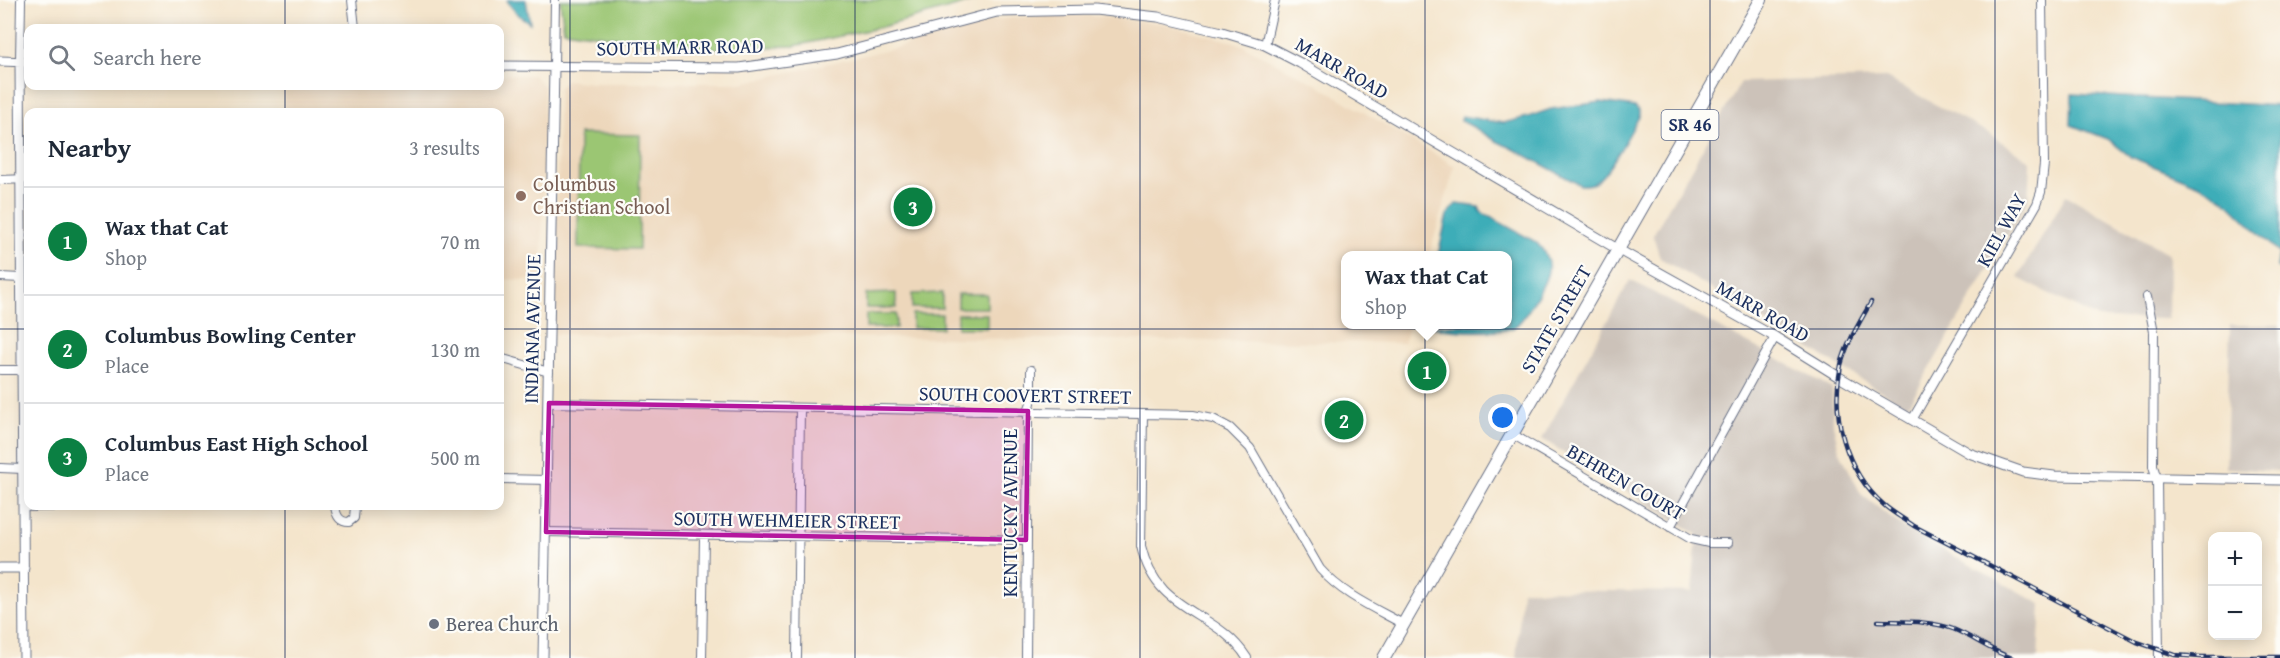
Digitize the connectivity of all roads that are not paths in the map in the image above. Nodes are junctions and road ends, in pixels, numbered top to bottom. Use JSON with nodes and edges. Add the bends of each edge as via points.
{"nodes":[{"id":1,"x":21,"y":0,"type":"edge"},
{"id":2,"x":352,"y":0,"type":"edge"},
{"id":3,"x":555,"y":0,"type":"edge"},
{"id":4,"x":1275,"y":0,"type":"edge"},
{"id":5,"x":1761,"y":0,"type":"edge"},
{"id":6,"x":2042,"y":0,"type":"edge"},
{"id":7,"x":355,"y":24,"type":"edge"},
{"id":8,"x":1265,"y":45,"type":"junction"},
{"id":9,"x":0,"y":61,"type":"edge"},
{"id":10,"x":24,"y":62,"type":"edge"},
{"id":11,"x":504,"y":66,"type":"edge"},
{"id":12,"x":554,"y":67,"type":"junction"},
{"id":13,"x":24,"y":179,"type":"edge"},
{"id":14,"x":0,"y":180,"type":"edge"},
{"id":15,"x":1619,"y":250,"type":"junction"},
{"id":16,"x":24,"y":257,"type":"edge"},
{"id":17,"x":0,"y":278,"type":"edge"},
{"id":18,"x":21,"y":278,"type":"junction"},
{"id":19,"x":2147,"y":297,"type":"dead end"},
{"id":20,"x":24,"y":334,"type":"edge"},
{"id":21,"x":1775,"y":337,"type":"junction"},
{"id":22,"x":24,"y":358,"type":"edge"},
{"id":23,"x":504,"y":359,"type":"edge"},
{"id":24,"x":1031,"y":369,"type":"dead end"},
{"id":25,"x":0,"y":370,"type":"edge"},
{"id":26,"x":22,"y":370,"type":"junction"},
{"id":27,"x":549,"y":372,"type":"junction"},
{"id":28,"x":549,"y":403,"type":"junction"},
{"id":29,"x":800,"y":408,"type":"junction"},
{"id":30,"x":1028,"y":411,"type":"junction"},
{"id":31,"x":1143,"y":414,"type":"junction"},
{"id":32,"x":1912,"y":420,"type":"junction"},
{"id":33,"x":1512,"y":434,"type":"junction"},
{"id":34,"x":0,"y":468,"type":"edge"},
{"id":35,"x":23,"y":469,"type":"junction"},
{"id":36,"x":504,"y":479,"type":"edge"},
{"id":37,"x":2157,"y":479,"type":"junction"},
{"id":38,"x":548,"y":480,"type":"junction"},
{"id":39,"x":2280,"y":480,"type":"edge"},
{"id":40,"x":23,"y":507,"type":"joint"},
{"id":41,"x":336,"y":510,"type":"edge"},
{"id":42,"x":356,"y":510,"type":"edge"},
{"id":43,"x":1670,"y":527,"type":"junction"},
{"id":44,"x":546,"y":532,"type":"junction"},
{"id":45,"x":704,"y":536,"type":"junction"},
{"id":46,"x":800,"y":537,"type":"junction"},
{"id":47,"x":1026,"y":540,"type":"junction"},
{"id":48,"x":1728,"y":543,"type":"dead end"},
{"id":49,"x":0,"y":568,"type":"edge"},
{"id":50,"x":24,"y":568,"type":"junction"},
{"id":51,"x":1403,"y":624,"type":"junction"},
{"id":52,"x":24,"y":658,"type":"edge"},
{"id":53,"x":543,"y":658,"type":"edge"},
{"id":54,"x":702,"y":658,"type":"edge"},
{"id":55,"x":797,"y":658,"type":"edge"},
{"id":56,"x":1026,"y":658,"type":"edge"},
{"id":57,"x":1247,"y":658,"type":"edge"},
{"id":58,"x":1384,"y":658,"type":"edge"},
{"id":59,"x":2158,"y":658,"type":"edge"}],
"edges":[{"from":1,"to":10,"type":"street"},
{"from":2,"to":7,"type":"street"},
{"from":3,"to":12,"type":"street","name":"INDIANA AVENUE"},
{"from":4,"to":8,"type":"street"},
{"from":5,"to":15,"type":"highway","name":"STATE STREET","number":"SR 46"},
{"from":6,"to":32,"type":"street","name":"KIEL WAY","via":[[2041,192]]},
{"from":8,"to":12,"type":"street","name":"SOUTH MARR ROAD","via":[[1158,17],[1094,9],[997,12],[837,54],[739,68]]},
{"from":8,"to":15,"type":"street","name":"MARR ROAD"},
{"from":9,"to":10,"type":"street"},
{"from":10,"to":13,"type":"street"},
{"from":11,"to":12,"type":"street","name":"SOUTH MARR ROAD"},
{"from":12,"to":27,"type":"street","name":"INDIANA AVENUE"},
{"from":13,"to":14,"type":"street"},
{"from":15,"to":21,"type":"street","name":"MARR ROAD"},
{"from":15,"to":33,"type":"highway","name":"STATE STREET","number":"SR 46"},
{"from":16,"to":18,"type":"street"},
{"from":17,"to":18,"type":"street"},
{"from":18,"to":20,"type":"street"},
{"from":19,"to":37,"type":"street","via":[[2154,332],[2152,466]]},
{"from":21,"to":32,"type":"street","name":"MARR ROAD"},
{"from":21,"to":43,"type":"street"},
{"from":22,"to":26,"type":"street"},
{"from":23,"to":27,"type":"street"},
{"from":24,"to":30,"type":"street","name":"KENTUCKY AVENUE"},
{"from":25,"to":26,"type":"street"},
{"from":26,"to":35,"type":"street"},
{"from":27,"to":28,"type":"street","name":"INDIANA AVENUE"},
{"from":28,"to":29,"type":"street","name":"SOUTH COOVERT STREET"},
{"from":28,"to":38,"type":"street","name":"INDIANA AVENUE"},
{"from":29,"to":30,"type":"street","name":"SOUTH COOVERT STREET"},
{"from":29,"to":46,"type":"street"},
{"from":30,"to":31,"type":"street","name":"SOUTH COOVERT STREET"},
{"from":30,"to":47,"type":"street","name":"KENTUCKY AVENUE"},
{"from":31,"to":51,"type":"street","name":"SOUTH COOVERT STREET","via":[[1193,414],[1230,428],[1250,448],[1320,569],[1344,591]]},
{"from":31,"to":57,"type":"street","via":[[1141,546],[1145,562],[1167,596],[1229,636]]},
{"from":32,"to":37,"type":"street","name":"MARR ROAD","via":[[1970,453],[2023,472]]},
{"from":33,"to":43,"type":"street","name":"BEHREN COURT"},
{"from":33,"to":51,"type":"highway","name":"STATE STREET","number":"SR 46"},
{"from":34,"to":35,"type":"street"},
{"from":35,"to":40,"type":"street"},
{"from":36,"to":38,"type":"street"},
{"from":37,"to":39,"type":"street","name":"MARR ROAD"},
{"from":37,"to":59,"type":"street"},
{"from":38,"to":44,"type":"street","name":"INDIANA AVENUE"},
{"from":40,"to":50,"type":"street"},
{"from":41,"to":42,"type":"street","via":[[343,522],[349,522]]},
{"from":43,"to":48,"type":"street","name":"BEHREN COURT","via":[[1691,539]]},
{"from":44,"to":45,"type":"street","name":"SOUTH WEHMEIER STREET"},
{"from":44,"to":53,"type":"street","name":"INDIANA AVENUE"},
{"from":45,"to":46,"type":"street","name":"SOUTH WEHMEIER STREET"},
{"from":45,"to":54,"type":"street"},
{"from":46,"to":47,"type":"street","name":"SOUTH WEHMEIER STREET"},
{"from":46,"to":55,"type":"street"},
{"from":47,"to":56,"type":"street","name":"KENTUCKY AVENUE"},
{"from":49,"to":50,"type":"street"},
{"from":50,"to":52,"type":"street"},
{"from":51,"to":58,"type":"highway","name":"STATE STREET","number":"SR 46"}]}
